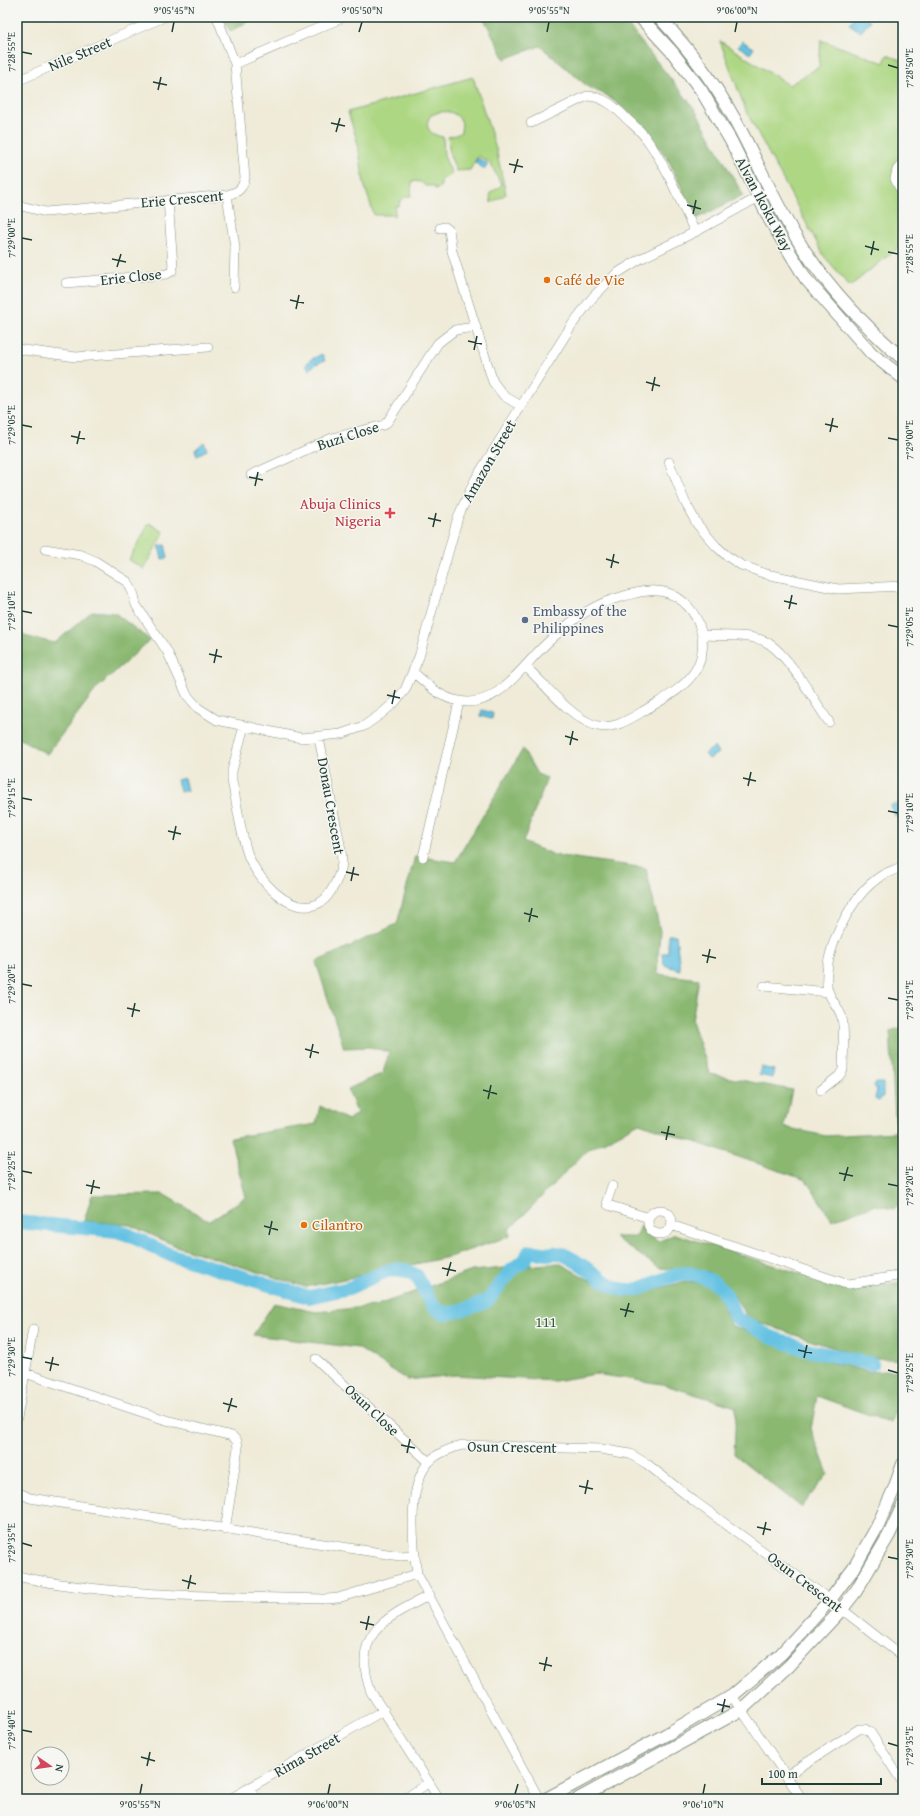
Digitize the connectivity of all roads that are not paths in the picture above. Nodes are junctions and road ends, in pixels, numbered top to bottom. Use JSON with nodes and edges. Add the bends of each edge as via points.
{"nodes":[{"id":1,"x":164,"y":17,"type":"edge"},
{"id":2,"x":217,"y":17,"type":"edge"},
{"id":3,"x":344,"y":17,"type":"edge"},
{"id":4,"x":640,"y":17,"type":"edge"},
{"id":5,"x":659,"y":17,"type":"edge"},
{"id":6,"x":235,"y":64,"type":"junction"},
{"id":7,"x":17,"y":81,"type":"edge"},
{"id":8,"x":531,"y":123,"type":"dead end"},
{"id":9,"x":903,"y":163,"type":"edge"},
{"id":10,"x":903,"y":190,"type":"edge"},
{"id":11,"x":770,"y":191,"type":"junction"},
{"id":12,"x":228,"y":195,"type":"junction"},
{"id":13,"x":759,"y":198,"type":"junction"},
{"id":14,"x":168,"y":200,"type":"junction"},
{"id":15,"x":17,"y":204,"type":"edge"},
{"id":16,"x":440,"y":228,"type":"dead end"},
{"id":17,"x":695,"y":232,"type":"junction"},
{"id":18,"x":66,"y":283,"type":"dead end"},
{"id":19,"x":234,"y":287,"type":"dead end"},
{"id":20,"x":475,"y":327,"type":"junction"},
{"id":21,"x":208,"y":347,"type":"dead end"},
{"id":22,"x":17,"y":349,"type":"edge"},
{"id":23,"x":903,"y":359,"type":"edge"},
{"id":24,"x":903,"y":378,"type":"edge"},
{"id":25,"x":521,"y":406,"type":"junction"},
{"id":26,"x":669,"y":462,"type":"dead end"},
{"id":27,"x":251,"y":475,"type":"dead end"},
{"id":28,"x":45,"y":549,"type":"dead end"},
{"id":29,"x":903,"y":586,"type":"edge"},
{"id":30,"x":703,"y":635,"type":"junction"},
{"id":31,"x":525,"y":666,"type":"junction"},
{"id":32,"x":413,"y":672,"type":"junction"},
{"id":33,"x":459,"y":702,"type":"junction"},
{"id":34,"x":829,"y":722,"type":"dead end"},
{"id":35,"x":244,"y":726,"type":"junction"},
{"id":36,"x":319,"y":738,"type":"junction"},
{"id":37,"x":423,"y":858,"type":"dead end"},
{"id":38,"x":903,"y":866,"type":"edge"},
{"id":39,"x":764,"y":986,"type":"dead end"},
{"id":40,"x":828,"y":992,"type":"junction"},
{"id":41,"x":822,"y":1090,"type":"dead end"},
{"id":42,"x":612,"y":1186,"type":"dead end"},
{"id":43,"x":649,"y":1218,"type":"junction"},
{"id":44,"x":671,"y":1225,"type":"junction"},
{"id":45,"x":903,"y":1275,"type":"edge"},
{"id":46,"x":33,"y":1329,"type":"dead end"},
{"id":47,"x":316,"y":1358,"type":"dead end"},
{"id":48,"x":25,"y":1373,"type":"junction"},
{"id":49,"x":17,"y":1418,"type":"edge"},
{"id":50,"x":429,"y":1462,"type":"junction"},
{"id":51,"x":903,"y":1464,"type":"edge"},
{"id":52,"x":17,"y":1492,"type":"edge"},
{"id":53,"x":903,"y":1505,"type":"edge"},
{"id":54,"x":225,"y":1530,"type":"junction"},
{"id":55,"x":415,"y":1555,"type":"junction"},
{"id":56,"x":417,"y":1574,"type":"junction"},
{"id":57,"x":17,"y":1576,"type":"edge"},
{"id":58,"x":430,"y":1595,"type":"junction"},
{"id":59,"x":830,"y":1600,"type":"junction"},
{"id":60,"x":842,"y":1610,"type":"junction"},
{"id":61,"x":903,"y":1657,"type":"edge"},
{"id":62,"x":732,"y":1696,"type":"junction"},
{"id":63,"x":384,"y":1710,"type":"junction"},
{"id":64,"x":741,"y":1710,"type":"junction"},
{"id":65,"x":786,"y":1776,"type":"junction"},
{"id":66,"x":429,"y":1782,"type":"junction"},
{"id":67,"x":903,"y":1783,"type":"edge"},
{"id":68,"x":250,"y":1787,"type":"junction"},
{"id":69,"x":438,"y":1797,"type":"dead end"},
{"id":70,"x":230,"y":1799,"type":"edge"},
{"id":71,"x":256,"y":1799,"type":"edge"},
{"id":72,"x":405,"y":1799,"type":"edge"},
{"id":73,"x":539,"y":1799,"type":"edge"},
{"id":74,"x":546,"y":1799,"type":"edge"},
{"id":75,"x":578,"y":1799,"type":"edge"},
{"id":76,"x":802,"y":1799,"type":"edge"}],
"edges":[{"from":1,"to":7,"type":"street","name":"Nile Street"},
{"from":2,"to":6,"type":"street","name":"Erie Crescent"},
{"from":3,"to":6,"type":"street"},
{"from":4,"to":13,"type":"street","name":"Alvan Ikoku Way","via":[[673,53],[701,90],[731,141]]},
{"from":5,"to":11,"type":"street","name":"Alvan Ikoku Way","via":[[683,42],[713,83],[742,133]]},
{"from":6,"to":12,"type":"street","name":"Erie Crescent","via":[[245,178],[239,192]]},
{"from":8,"to":17,"type":"street","via":[[587,96],[594,96],[615,107],[645,137],[653,149]]},
{"from":9,"to":10,"type":"street","via":[[897,170],[895,179]]},
{"from":11,"to":13,"type":"street","name":"Amazon Street"},
{"from":11,"to":23,"type":"street","name":"Alvan Ikoku Way","via":[[817,268],[844,302]]},
{"from":12,"to":14,"type":"street","name":"Erie Crescent"},
{"from":12,"to":19,"type":"street","via":[[235,247]]},
{"from":13,"to":17,"type":"street","name":"Amazon Street"},
{"from":13,"to":24,"type":"street","name":"Alvan Ikoku Way","via":[[806,280],[872,354]]},
{"from":14,"to":15,"type":"street","name":"Erie Crescent","via":[[46,212]]},
{"from":14,"to":18,"type":"street","name":"Erie Close","via":[[174,266],[172,271],[166,274]]},
{"from":16,"to":20,"type":"street","via":[[445,227],[449,230],[452,250]]},
{"from":17,"to":25,"type":"street","name":"Amazon Street","via":[[616,274],[593,297],[571,326]]},
{"from":20,"to":25,"type":"street","via":[[493,382],[504,396]]},
{"from":20,"to":27,"type":"street","name":"Buzi Close","via":[[455,330],[438,343],[384,425],[332,438]]},
{"from":21,"to":22,"type":"street","via":[[76,357]]},
{"from":25,"to":32,"type":"street","name":"Amazon Street","via":[[466,498],[448,549]]},
{"from":26,"to":29,"type":"street","via":[[697,524],[716,546],[741,565],[766,574],[838,589]]},
{"from":28,"to":35,"type":"street","name":"Amazon Street","via":[[81,555],[128,582],[136,605],[167,651],[187,695],[198,708],[218,720]]},
{"from":30,"to":31,"type":"street","via":[[699,622],[687,605],[667,592],[648,591],[607,601],[577,617]]},
{"from":30,"to":31,"type":"street","via":[[696,670],[686,682],[673,693],[614,726],[602,727],[593,724],[569,709]]},
{"from":30,"to":34,"type":"street","via":[[755,639],[773,646],[789,663]]},
{"from":31,"to":33,"type":"street","via":[[504,687],[486,699]]},
{"from":32,"to":33,"type":"street","via":[[439,694]]},
{"from":32,"to":36,"type":"street","name":"Amazon Street","via":[[404,690],[382,714],[364,726]]},
{"from":33,"to":37,"type":"street"},
{"from":35,"to":36,"type":"street","name":"Amazon Street","via":[[301,738]]},
{"from":35,"to":36,"type":"street","name":"Donau Crescent","via":[[232,771],[232,781],[248,853],[263,880],[281,898],[290,904],[306,907],[323,901],[334,886],[342,864]]},
{"from":38,"to":40,"type":"street","via":[[881,876],[865,889],[851,908],[828,964]]},
{"from":39,"to":40,"type":"street"},
{"from":40,"to":41,"type":"street","via":[[842,1019],[842,1070],[839,1076]]},
{"from":42,"to":43,"type":"street","via":[[608,1205]]},
{"from":43,"to":44,"type":"street","via":[[654,1212],[665,1211],[670,1217]]},
{"from":43,"to":44,"type":"street","via":[[648,1225],[656,1233],[664,1233]]},
{"from":44,"to":45,"type":"street","via":[[843,1283]]},
{"from":46,"to":48,"type":"street"},
{"from":47,"to":50,"type":"street","name":"Osun Close"},
{"from":48,"to":49,"type":"street"},
{"from":48,"to":54,"type":"street","via":[[166,1420],[232,1436],[237,1441],[238,1448]]},
{"from":50,"to":55,"type":"street","name":"Osun Crescent","via":[[418,1479],[414,1507]]},
{"from":50,"to":59,"type":"street","name":"Osun Crescent","via":[[445,1451],[462,1445],[601,1449],[630,1454]]},
{"from":51,"to":59,"type":"street","via":[[877,1527],[854,1568]]},
{"from":52,"to":54,"type":"street","via":[[30,1498]]},
{"from":53,"to":60,"type":"street","via":[[867,1573]]},
{"from":54,"to":55,"type":"street","via":[[400,1556]]},
{"from":55,"to":56,"type":"street","name":"Osun Crescent"},
{"from":56,"to":57,"type":"street","via":[[327,1599],[167,1594],[65,1586]]},
{"from":56,"to":58,"type":"street","name":"Osun Crescent"},
{"from":58,"to":63,"type":"street","via":[[393,1614],[380,1624],[370,1638],[365,1654],[365,1676],[371,1692]]},
{"from":58,"to":73,"type":"street","name":"Osun Crescent"},
{"from":59,"to":60,"type":"street","name":"Osun Crescent"},
{"from":59,"to":62,"type":"street","via":[[781,1654]]},
{"from":60,"to":61,"type":"street","name":"Osun Crescent"},
{"from":60,"to":64,"type":"street","via":[[789,1666]]},
{"from":62,"to":64,"type":"street"},
{"from":62,"to":74,"type":"street"},
{"from":63,"to":66,"type":"street"},
{"from":63,"to":68,"type":"street","name":"Rima Street"},
{"from":64,"to":65,"type":"street"},
{"from":64,"to":75,"type":"street"},
{"from":65,"to":67,"type":"street","via":[[859,1729],[865,1729],[870,1732]]},
{"from":65,"to":76,"type":"street"},
{"from":66,"to":69,"type":"street"},
{"from":66,"to":72,"type":"street"},
{"from":68,"to":70,"type":"street","name":"Rima Street"},
{"from":68,"to":71,"type":"street"}]}
